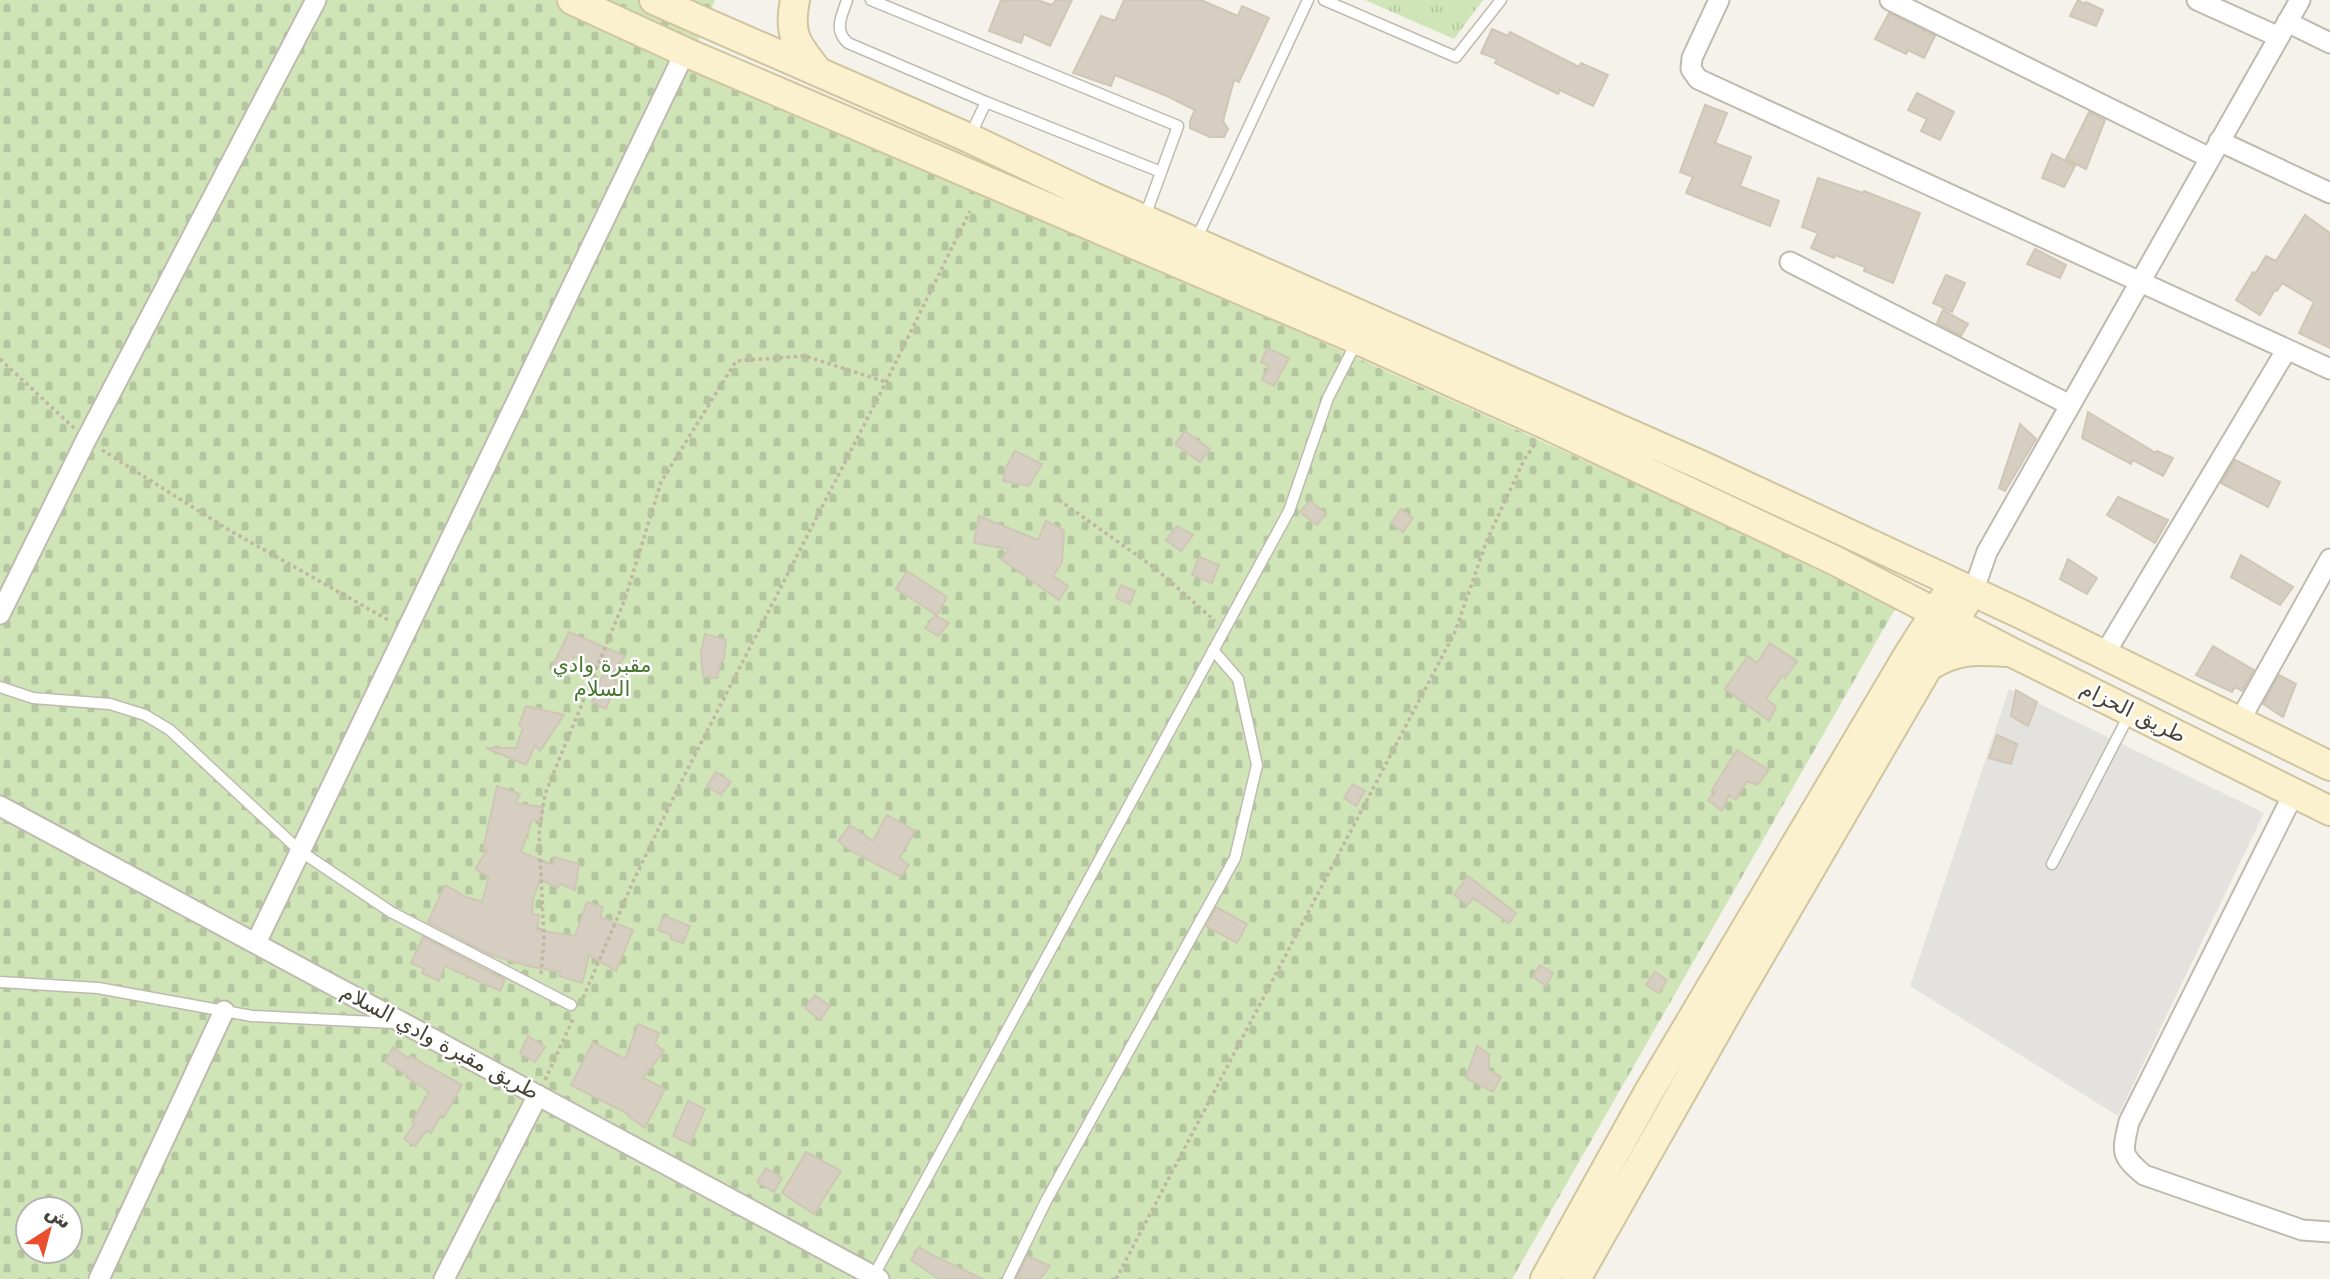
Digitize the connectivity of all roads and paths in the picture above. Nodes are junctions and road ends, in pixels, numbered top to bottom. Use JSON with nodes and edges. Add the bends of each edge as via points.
{"nodes":[{"id":1,"x":316,"y":0,"type":"edge"},
{"id":2,"x":572,"y":0,"type":"edge"},
{"id":3,"x":654,"y":0,"type":"edge"},
{"id":4,"x":709,"y":0,"type":"edge"},
{"id":5,"x":795,"y":0,"type":"edge"},
{"id":6,"x":847,"y":0,"type":"edge"},
{"id":7,"x":871,"y":0,"type":"edge"},
{"id":8,"x":1308,"y":0,"type":"edge"},
{"id":9,"x":1324,"y":0,"type":"edge"},
{"id":10,"x":1501,"y":0,"type":"edge"},
{"id":11,"x":1719,"y":0,"type":"edge"},
{"id":12,"x":1889,"y":0,"type":"edge"},
{"id":13,"x":2197,"y":0,"type":"edge"},
{"id":14,"x":2300,"y":0,"type":"edge"},
{"id":15,"x":687,"y":7,"type":"edge"},
{"id":16,"x":2283,"y":30,"type":"junction"},
{"id":17,"x":2330,"y":43,"type":"edge"},
{"id":18,"x":685,"y":52,"type":"junction"},
{"id":19,"x":817,"y":70,"type":"junction"},
{"id":20,"x":986,"y":102,"type":"junction"},
{"id":21,"x":969,"y":138,"type":"junction"},
{"id":22,"x":2215,"y":150,"type":"junction"},
{"id":23,"x":1161,"y":172,"type":"junction"},
{"id":24,"x":2330,"y":193,"type":"edge"},
{"id":25,"x":970,"y":211,"type":"dead end"},
{"id":26,"x":1144,"y":220,"type":"junction"},
{"id":27,"x":1195,"y":242,"type":"junction"},
{"id":28,"x":1790,"y":262,"type":"dead end"},
{"id":29,"x":2139,"y":283,"type":"junction"},
{"id":30,"x":1358,"y":340,"type":"junction"},
{"id":31,"x":2287,"y":349,"type":"junction"},
{"id":32,"x":0,"y":359,"type":"edge"},
{"id":33,"x":2330,"y":369,"type":"edge"},
{"id":34,"x":886,"y":382,"type":"junction"},
{"id":35,"x":2070,"y":405,"type":"junction"},
{"id":36,"x":1549,"y":426,"type":"junction"},
{"id":37,"x":86,"y":440,"type":"junction"},
{"id":38,"x":1059,"y":500,"type":"dead end"},
{"id":39,"x":2330,"y":559,"type":"edge"},
{"id":40,"x":1964,"y":587,"type":"junction"},
{"id":41,"x":0,"y":614,"type":"edge"},
{"id":42,"x":1945,"y":617,"type":"junction"},
{"id":43,"x":407,"y":630,"type":"junction"},
{"id":44,"x":1224,"y":630,"type":"junction"},
{"id":45,"x":1213,"y":650,"type":"junction"},
{"id":46,"x":2011,"y":652,"type":"junction"},
{"id":47,"x":2104,"y":655,"type":"junction"},
{"id":48,"x":1929,"y":666,"type":"junction"},
{"id":49,"x":0,"y":687,"type":"edge"},
{"id":50,"x":2131,"y":711,"type":"junction"},
{"id":51,"x":2239,"y":722,"type":"junction"},
{"id":52,"x":2330,"y":766,"type":"edge"},
{"id":53,"x":2294,"y":793,"type":"junction"},
{"id":54,"x":0,"y":806,"type":"edge"},
{"id":55,"x":2330,"y":811,"type":"edge"},
{"id":56,"x":300,"y":852,"type":"junction"},
{"id":57,"x":2052,"y":864,"type":"dead end"},
{"id":58,"x":256,"y":943,"type":"junction"},
{"id":59,"x":0,"y":982,"type":"edge"},
{"id":60,"x":540,"y":989,"type":"junction"},
{"id":61,"x":571,"y":1005,"type":"dead end"},
{"id":62,"x":224,"y":1011,"type":"junction"},
{"id":63,"x":406,"y":1024,"type":"junction"},
{"id":64,"x":538,"y":1095,"type":"junction"},
{"id":65,"x":1647,"y":1095,"type":"junction"},
{"id":66,"x":1672,"y":1110,"type":"junction"},
{"id":67,"x":1627,"y":1129,"type":"junction"},
{"id":68,"x":1653,"y":1144,"type":"junction"},
{"id":69,"x":2330,"y":1232,"type":"edge"},
{"id":70,"x":875,"y":1278,"type":"edge"},
{"id":71,"x":99,"y":1279,"type":"edge"},
{"id":72,"x":444,"y":1279,"type":"edge"},
{"id":73,"x":1008,"y":1279,"type":"edge"},
{"id":74,"x":1116,"y":1279,"type":"edge"},
{"id":75,"x":1545,"y":1279,"type":"edge"},
{"id":76,"x":1576,"y":1279,"type":"edge"}],
"edges":[{"from":1,"to":37,"type":"street"},
{"from":2,"to":18,"type":"main road","name":"طريق الحزام"},
{"from":3,"to":15,"type":"main road","name":"طريق الحزام"},
{"from":4,"to":15,"type":"main road"},
{"from":5,"to":19,"type":"main road","via":[[793,36]]},
{"from":6,"to":20,"type":"lane","via":[[838,28],[848,43]]},
{"from":7,"to":23,"type":"lane","via":[[1178,126]]},
{"from":8,"to":27,"type":"lane"},
{"from":9,"to":10,"type":"lane","via":[[1456,57]]},
{"from":11,"to":29,"type":"street","via":[[1692,58],[1690,69],[1698,79]]},
{"from":12,"to":22,"type":"street"},
{"from":13,"to":16,"type":"street"},
{"from":14,"to":16,"type":"street"},
{"from":15,"to":19,"type":"main road","name":"طريق الحزام"},
{"from":16,"to":17,"type":"street"},
{"from":16,"to":22,"type":"street"},
{"from":18,"to":30,"type":"main road","name":"طريق الحزام"},
{"from":18,"to":43,"type":"street"},
{"from":19,"to":21,"type":"main road","name":"طريق الحزام"},
{"from":20,"to":21,"type":"lane"},
{"from":20,"to":23,"type":"lane"},
{"from":21,"to":26,"type":"main road","name":"طريق الحزام"},
{"from":22,"to":24,"type":"street"},
{"from":22,"to":29,"type":"street"},
{"from":23,"to":26,"type":"lane"},
{"from":25,"to":34,"type":"path"},
{"from":26,"to":27,"type":"main road","name":"طريق الحزام"},
{"from":27,"to":40,"type":"main road","name":"طريق الحزام","via":[[1703,466]]},
{"from":28,"to":35,"type":"street"},
{"from":29,"to":31,"type":"street"},
{"from":29,"to":35,"type":"street"},
{"from":30,"to":36,"type":"main road","name":"طريق الحزام"},
{"from":30,"to":44,"type":"lane","via":[[1328,398],[1289,511]]},
{"from":31,"to":33,"type":"street"},
{"from":31,"to":47,"type":"street"},
{"from":32,"to":37,"type":"path"},
{"from":34,"to":60,"type":"path","via":[[805,356],[736,361],[661,482],[625,599],[545,794],[539,832],[544,939]]},
{"from":34,"to":64,"type":"path","via":[[673,799]]},
{"from":35,"to":40,"type":"street"},
{"from":36,"to":42,"type":"main road","name":"طريق الحزام"},
{"from":36,"to":74,"type":"path","via":[[1524,460],[1487,540],[1455,632]]},
{"from":37,"to":41,"type":"street"},
{"from":37,"to":43,"type":"path","via":[[229,530]]},
{"from":38,"to":44,"type":"path","via":[[1155,568]]},
{"from":39,"to":51,"type":"street"},
{"from":40,"to":42,"type":"main road"},
{"from":40,"to":47,"type":"main road","name":"طريق الحزام"},
{"from":42,"to":46,"type":"main road","name":"طريق الحزام"},
{"from":42,"to":48,"type":"main road"},
{"from":42,"to":65,"type":"main road"},
{"from":43,"to":56,"type":"street"},
{"from":44,"to":45,"type":"lane"},
{"from":45,"to":70,"type":"lane"},
{"from":45,"to":73,"type":"lane","via":[[1238,678],[1256,765],[1235,858],[1046,1201]]},
{"from":46,"to":48,"type":"main road","via":[[1957,652]]},
{"from":46,"to":50,"type":"main road","name":"طريق الحزام"},
{"from":47,"to":51,"type":"main road","name":"طريق الحزام"},
{"from":48,"to":66,"type":"main road"},
{"from":49,"to":56,"type":"lane","via":[[33,698],[110,704],[145,715],[170,730]]},
{"from":50,"to":53,"type":"main road","name":"طريق الحزام"},
{"from":50,"to":57,"type":"lane"},
{"from":51,"to":52,"type":"main road","name":"طريق الحزام"},
{"from":53,"to":55,"type":"main road","name":"طريق الحزام"},
{"from":53,"to":69,"type":"street","via":[[2129,1122],[2123,1144],[2126,1160],[2144,1175],[2302,1230]]},
{"from":54,"to":58,"type":"street","name":"طريق مقبرة وادي السلام"},
{"from":56,"to":58,"type":"street"},
{"from":56,"to":60,"type":"lane","via":[[391,912]]},
{"from":58,"to":63,"type":"street","name":"طريق مقبرة وادي السلام"},
{"from":59,"to":62,"type":"lane","via":[[98,988]]},
{"from":60,"to":61,"type":"lane"},
{"from":62,"to":63,"type":"lane"},
{"from":62,"to":71,"type":"street"},
{"from":63,"to":64,"type":"street","name":"طريق مقبرة وادي السلام"},
{"from":64,"to":70,"type":"street","name":"طريق مقبرة وادي السلام"},
{"from":64,"to":72,"type":"street"},
{"from":65,"to":66,"type":"main road","via":[[1653,1106]]},
{"from":65,"to":67,"type":"main road"},
{"from":66,"to":68,"type":"main road"},
{"from":67,"to":68,"type":"main road","via":[[1646,1133]]},
{"from":67,"to":75,"type":"main road"},
{"from":68,"to":76,"type":"main road"}]}
